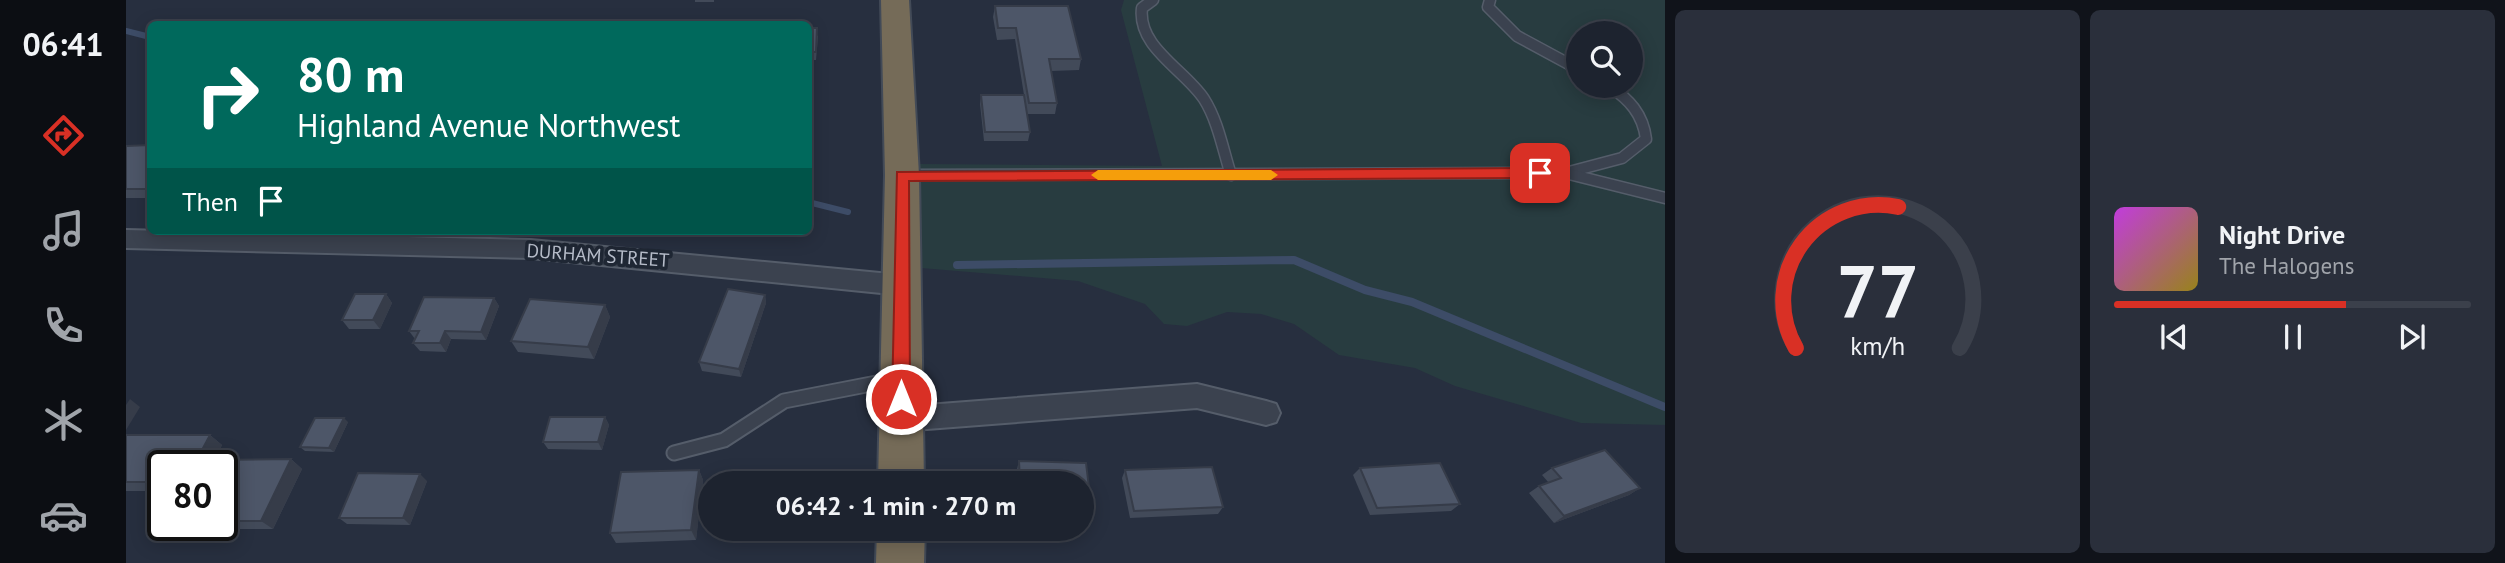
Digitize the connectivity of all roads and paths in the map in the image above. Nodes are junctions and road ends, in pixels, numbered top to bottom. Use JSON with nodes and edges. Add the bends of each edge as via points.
{"nodes":[{"id":1,"x":895,"y":0,"type":"edge"},
{"id":2,"x":1153,"y":0,"type":"edge"},
{"id":3,"x":1490,"y":0,"type":"edge"},
{"id":4,"x":1566,"y":62,"type":"edge"},
{"id":5,"x":1622,"y":98,"type":"edge"},
{"id":6,"x":1566,"y":173,"type":"junction"},
{"id":7,"x":1231,"y":175,"type":"junction"},
{"id":8,"x":902,"y":176,"type":"junction"},
{"id":9,"x":1665,"y":198,"type":"edge"},
{"id":10,"x":126,"y":239,"type":"edge"},
{"id":11,"x":901,"y":285,"type":"junction"},
{"id":12,"x":901,"y":399,"type":"junction"},
{"id":13,"x":1266,"y":413,"type":"dead end"},
{"id":14,"x":674,"y":453,"type":"dead end"},
{"id":15,"x":901,"y":471,"type":"edge"},
{"id":16,"x":901,"y":541,"type":"edge"},
{"id":17,"x":900,"y":563,"type":"edge"}],
"edges":[{"from":1,"to":8,"type":"highway"},
{"from":2,"to":7,"type":"lane","via":[[1140,10],[1141,26],[1164,58],[1202,95]]},
{"from":3,"to":4,"type":"lane","via":[[1488,7],[1498,22]]},
{"from":5,"to":6,"type":"lane","via":[[1641,115],[1646,138],[1642,146],[1623,158]]},
{"from":6,"to":7,"type":"lane"},
{"from":6,"to":9,"type":"lane"},
{"from":7,"to":8,"type":"lane"},
{"from":8,"to":11,"type":"highway"},
{"from":10,"to":11,"type":"street","name":"DURHAM STREET","via":[[531,249]]},
{"from":11,"to":12,"type":"highway"},
{"from":12,"to":13,"type":"street","via":[[1197,396]]},
{"from":12,"to":14,"type":"lane","via":[[784,401],[724,440]]},
{"from":12,"to":15,"type":"highway"},
{"from":16,"to":17,"type":"highway"}]}
